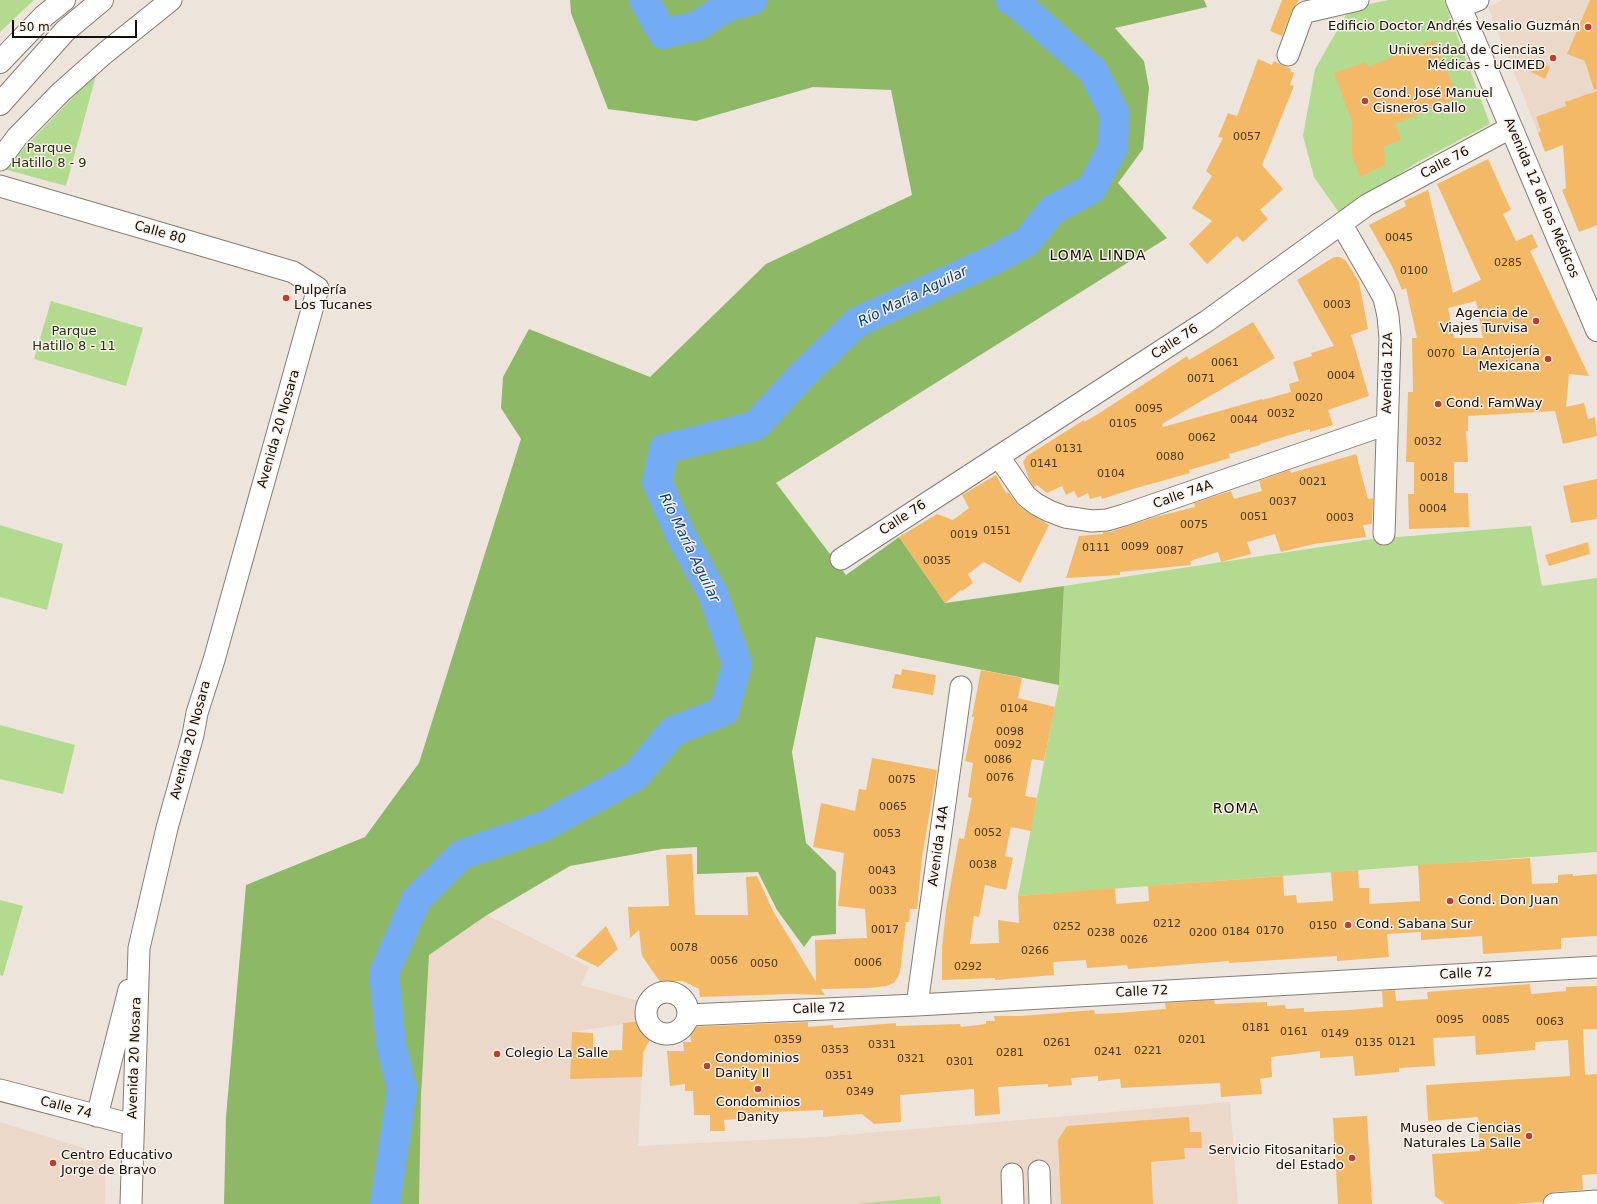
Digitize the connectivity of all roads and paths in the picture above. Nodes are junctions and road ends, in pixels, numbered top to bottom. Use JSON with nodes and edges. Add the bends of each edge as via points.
{"nodes":[{"id":1,"x":64,"y":0,"type":"edge"},
{"id":2,"x":102,"y":0,"type":"edge"},
{"id":3,"x":171,"y":0,"type":"edge"},
{"id":4,"x":1358,"y":0,"type":"edge"},
{"id":5,"x":1465,"y":2,"type":"edge"},
{"id":6,"x":1288,"y":55,"type":"dead end"},
{"id":7,"x":0,"y":62,"type":"edge"},
{"id":8,"x":0,"y":104,"type":"edge"},
{"id":9,"x":1510,"y":128,"type":"junction"},
{"id":10,"x":0,"y":160,"type":"edge"},
{"id":11,"x":0,"y":186,"type":"edge"},
{"id":12,"x":1342,"y":225,"type":"junction"},
{"id":13,"x":318,"y":288,"type":"joint"},
{"id":14,"x":1597,"y":330,"type":"edge"},
{"id":15,"x":1387,"y":424,"type":"junction"},
{"id":16,"x":999,"y":457,"type":"junction"},
{"id":17,"x":1384,"y":534,"type":"dead end"},
{"id":18,"x":841,"y":559,"type":"dead end"},
{"id":19,"x":961,"y":687,"type":"dead end"},
{"id":20,"x":139,"y":948,"type":"junction"},
{"id":21,"x":1597,"y":967,"type":"edge"},
{"id":22,"x":917,"y":1005,"type":"junction"},
{"id":23,"x":688,"y":1015,"type":"dead end"},
{"id":24,"x":0,"y":1090,"type":"edge"},
{"id":25,"x":97,"y":1116,"type":"junction"},
{"id":26,"x":133,"y":1126,"type":"junction"},
{"id":27,"x":1039,"y":1171,"type":"dead end"},
{"id":28,"x":1012,"y":1174,"type":"dead end"},
{"id":29,"x":1597,"y":1201,"type":"edge"},
{"id":30,"x":131,"y":1204,"type":"edge"},
{"id":31,"x":1014,"y":1204,"type":"edge"},
{"id":32,"x":1040,"y":1204,"type":"edge"},
{"id":33,"x":1554,"y":1204,"type":"edge"}],
"edges":[{"from":1,"to":7,"type":"main road","via":[[44,16]]},
{"from":2,"to":8,"type":"main road","via":[[65,31]]},
{"from":3,"to":10,"type":"street","via":[[61,92],[17,137]]},
{"from":4,"to":6,"type":"street","via":[[1303,14]]},
{"from":5,"to":9,"type":"main road","name":"Avenida 12 de los Médicos"},
{"from":9,"to":12,"type":"street","name":"Calle 76","via":[[1367,205]]},
{"from":9,"to":14,"type":"main road","name":"Avenida 12 de los Médicos"},
{"from":11,"to":13,"type":"street","name":"Calle 80","via":[[293,272]]},
{"from":12,"to":15,"type":"street","name":"Avenida 12A","via":[[1384,298],[1390,338]]},
{"from":12,"to":16,"type":"street","name":"Calle 76","via":[[1207,321]]},
{"from":13,"to":20,"type":"street","name":"Avenida 20 Nosara","via":[[197,713]]},
{"from":15,"to":16,"type":"street","name":"Calle 74A","via":[[1106,520],[1092,521],[1065,517],[1036,504],[1026,496]]},
{"from":15,"to":17,"type":"street","name":"Avenida 12A"},
{"from":16,"to":18,"type":"street","name":"Calle 76"},
{"from":19,"to":22,"type":"street","name":"Avenida 14A"},
{"from":20,"to":25,"type":"street"},
{"from":20,"to":26,"type":"street","name":"Avenida 20 Nosara"},
{"from":21,"to":22,"type":"street","name":"Calle 72"},
{"from":22,"to":23,"type":"street","name":"Calle 72"},
{"from":24,"to":25,"type":"street","name":"Calle 74"},
{"from":25,"to":26,"type":"street","name":"Calle 74"},
{"from":26,"to":30,"type":"street","name":"Avenida 20 Nosara"},
{"from":27,"to":32,"type":"street"},
{"from":28,"to":31,"type":"street"},
{"from":29,"to":33,"type":"street"}]}
